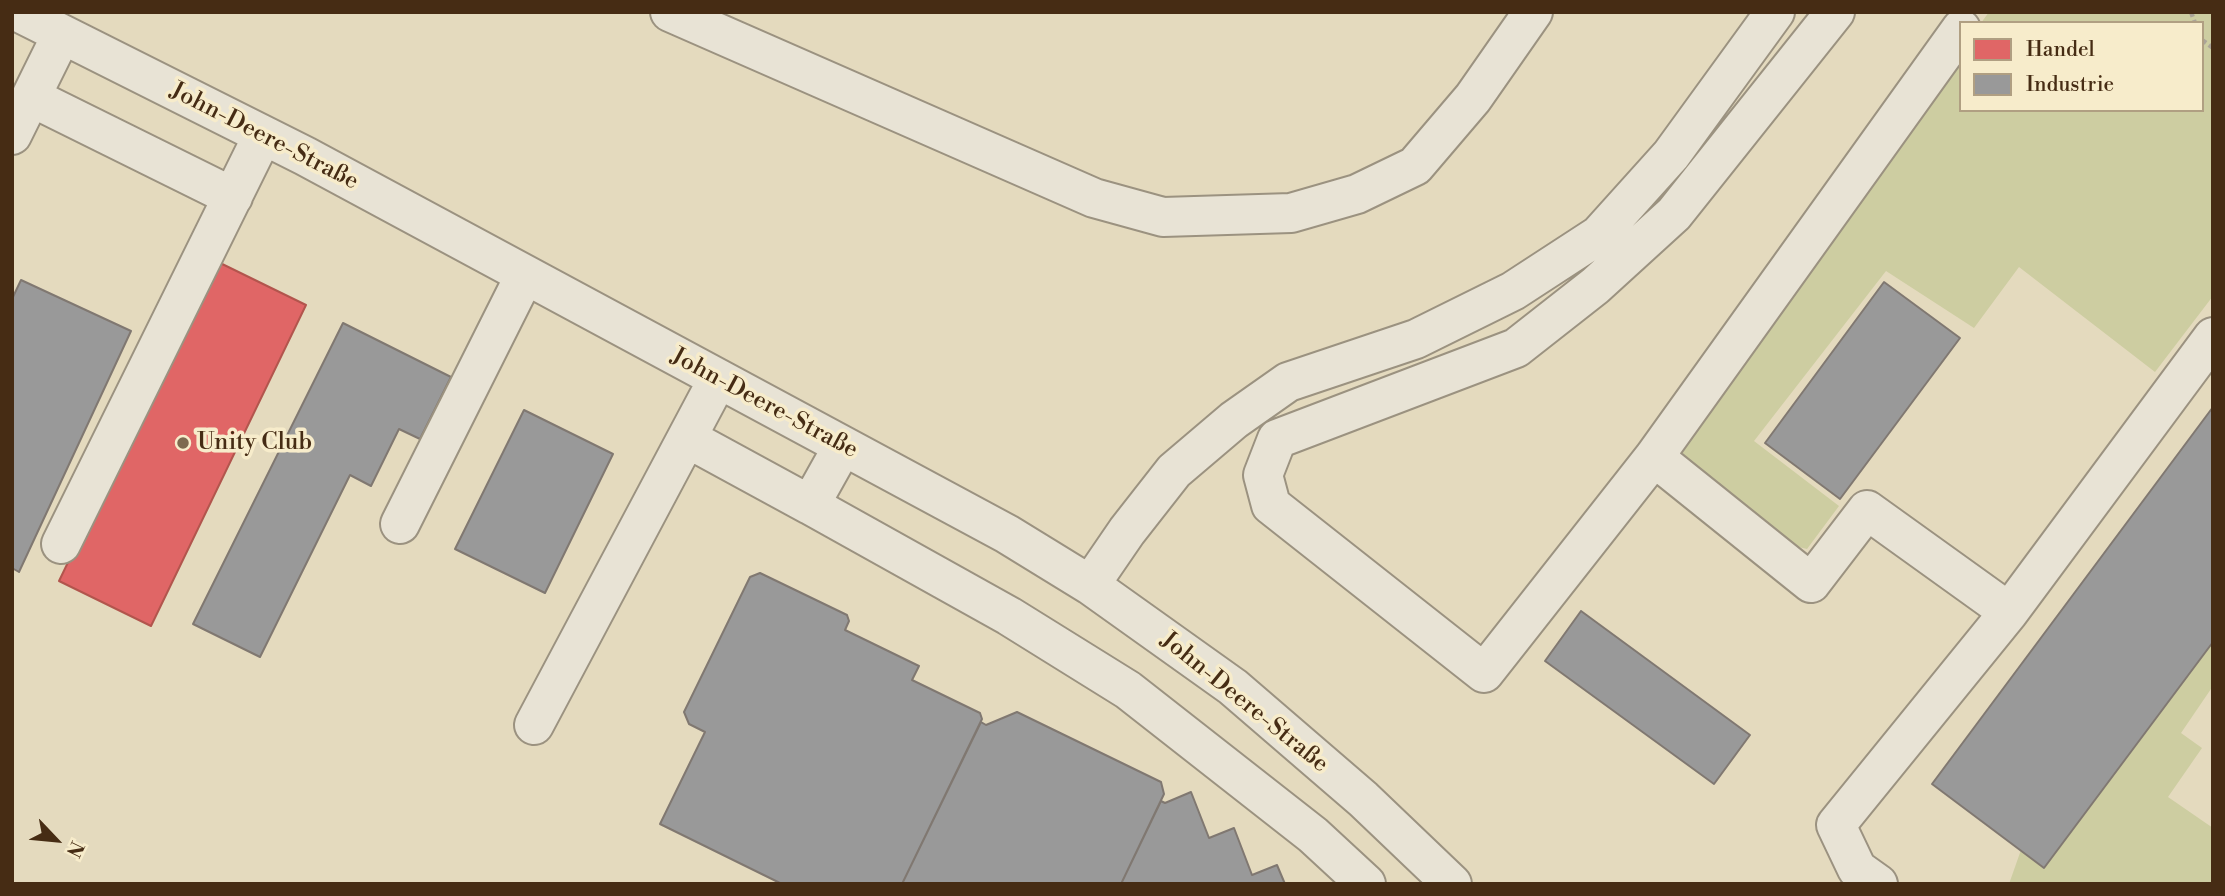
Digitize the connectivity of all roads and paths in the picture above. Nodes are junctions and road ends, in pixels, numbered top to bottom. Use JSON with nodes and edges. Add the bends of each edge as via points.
{"nodes":[{"id":1,"x":18,"y":12,"type":"edge"},
{"id":2,"x":670,"y":12,"type":"edge"},
{"id":3,"x":1533,"y":12,"type":"edge"},
{"id":4,"x":1775,"y":12,"type":"edge"},
{"id":5,"x":1835,"y":12,"type":"edge"},
{"id":6,"x":1959,"y":32,"type":"edge"},
{"id":7,"x":62,"y":34,"type":"junction"},
{"id":8,"x":31,"y":97,"type":"junction"},
{"id":9,"x":12,"y":135,"type":"edge"},
{"id":10,"x":263,"y":135,"type":"junction"},
{"id":11,"x":233,"y":197,"type":"junction"},
{"id":12,"x":525,"y":275,"type":"junction"},
{"id":13,"x":2213,"y":337,"type":"edge"},
{"id":14,"x":718,"y":379,"type":"junction"},
{"id":15,"x":687,"y":438,"type":"junction"},
{"id":16,"x":843,"y":446,"type":"junction"},
{"id":17,"x":1654,"y":457,"type":"junction"},
{"id":18,"x":810,"y":505,"type":"junction"},
{"id":19,"x":400,"y":524,"type":"dead end"},
{"id":20,"x":61,"y":544,"type":"dead end"},
{"id":21,"x":1090,"y":585,"type":"junction"},
{"id":22,"x":2009,"y":612,"type":"junction"},
{"id":23,"x":534,"y":725,"type":"dead end"},
{"id":24,"x":1429,"y":876,"type":"edge"},
{"id":25,"x":1366,"y":884,"type":"edge"},
{"id":26,"x":1878,"y":884,"type":"edge"}],
"edges":[{"from":1,"to":7,"type":"street","name":"John-Deere-Straße"},
{"from":2,"to":3,"type":"street","via":[[1094,198],[1163,217],[1291,213],[1357,194],[1415,166],[1473,99]]},
{"from":4,"to":21,"type":"street","via":[[1671,155],[1599,235],[1513,291],[1416,339],[1287,382],[1174,471]]},
{"from":5,"to":17,"type":"street","via":[[1674,214],[1595,286],[1516,348],[1277,439],[1263,475],[1271,505],[1484,673]]},
{"from":6,"to":17,"type":"street"},
{"from":7,"to":8,"type":"street"},
{"from":7,"to":10,"type":"street","name":"John-Deere-Straße"},
{"from":8,"to":9,"type":"street"},
{"from":8,"to":11,"type":"street"},
{"from":10,"to":11,"type":"street"},
{"from":10,"to":12,"type":"street","name":"John-Deere-Straße"},
{"from":11,"to":20,"type":"street"},
{"from":12,"to":14,"type":"street","name":"John-Deere-Straße"},
{"from":12,"to":19,"type":"street"},
{"from":13,"to":22,"type":"street"},
{"from":14,"to":15,"type":"street"},
{"from":14,"to":16,"type":"street","name":"John-Deere-Straße"},
{"from":15,"to":18,"type":"street"},
{"from":15,"to":23,"type":"street"},
{"from":16,"to":18,"type":"street"},
{"from":16,"to":21,"type":"street","name":"John-Deere-Straße","via":[[1007,534]]},
{"from":17,"to":22,"type":"street","via":[[1811,583],[1867,510]]},
{"from":18,"to":25,"type":"street","via":[[1009,616],[1128,691],[1313,835]]},
{"from":21,"to":24,"type":"street","name":"John-Deere-Straße","via":[[1233,687],[1363,799]]},
{"from":22,"to":26,"type":"street","via":[[1836,825],[1857,869]]}]}
